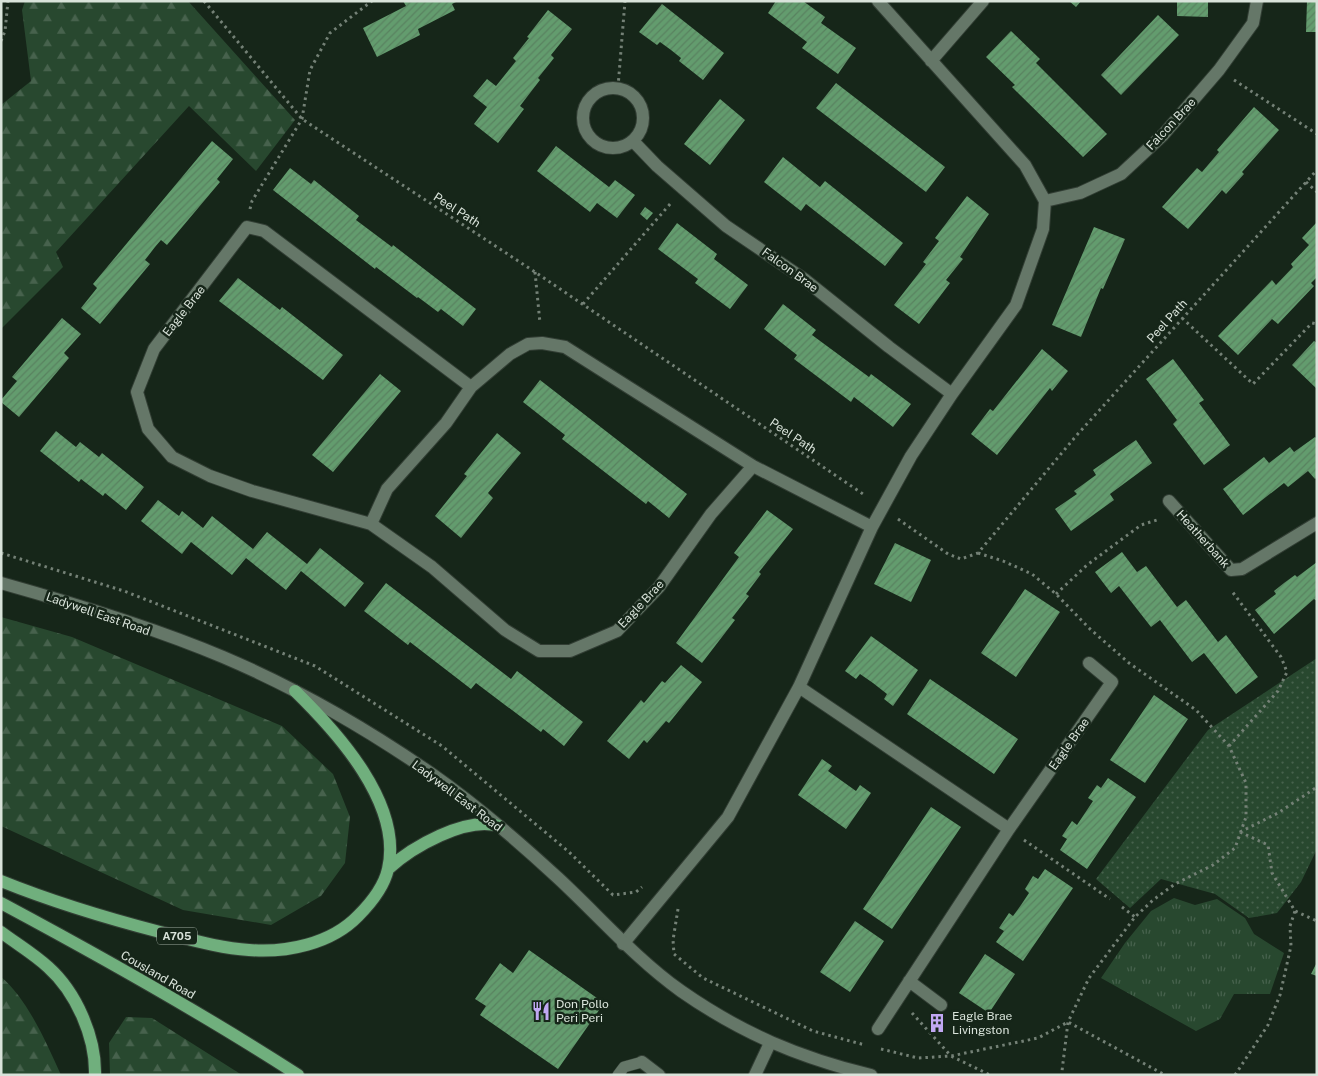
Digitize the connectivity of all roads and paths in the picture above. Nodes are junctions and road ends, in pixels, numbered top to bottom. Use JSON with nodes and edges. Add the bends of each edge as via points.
{"nodes":[{"id":1,"x":8,"y":1,"type":"edge"},
{"id":2,"x":204,"y":1,"type":"edge"},
{"id":3,"x":372,"y":1,"type":"edge"},
{"id":4,"x":625,"y":1,"type":"edge"},
{"id":5,"x":878,"y":1,"type":"edge"},
{"id":6,"x":983,"y":1,"type":"edge"},
{"id":7,"x":1257,"y":1,"type":"edge"},
{"id":8,"x":1,"y":41,"type":"edge"},
{"id":9,"x":931,"y":61,"type":"junction"},
{"id":10,"x":1219,"y":70,"type":"junction"},
{"id":11,"x":618,"y":87,"type":"junction"},
{"id":12,"x":302,"y":119,"type":"junction"},
{"id":13,"x":1317,"y":134,"type":"edge"},
{"id":14,"x":633,"y":141,"type":"junction"},
{"id":15,"x":1317,"y":170,"type":"edge"},
{"id":16,"x":1306,"y":182,"type":"junction"},
{"id":17,"x":684,"y":188,"type":"junction"},
{"id":18,"x":1317,"y":192,"type":"edge"},
{"id":19,"x":1045,"y":201,"type":"junction"},
{"id":20,"x":247,"y":227,"type":"junction"},
{"id":21,"x":535,"y":272,"type":"junction"},
{"id":22,"x":583,"y":304,"type":"junction"},
{"id":23,"x":1182,"y":318,"type":"junction"},
{"id":24,"x":1317,"y":324,"type":"edge"},
{"id":25,"x":542,"y":343,"type":"junction"},
{"id":26,"x":471,"y":386,"type":"junction"},
{"id":27,"x":952,"y":394,"type":"junction"},
{"id":28,"x":753,"y":466,"type":"junction"},
{"id":29,"x":1169,"y":501,"type":"dead end"},
{"id":30,"x":882,"y":508,"type":"junction"},
{"id":31,"x":1180,"y":514,"type":"junction"},
{"id":32,"x":1317,"y":523,"type":"edge"},
{"id":33,"x":371,"y":524,"type":"junction"},
{"id":34,"x":872,"y":526,"type":"junction"},
{"id":35,"x":1,"y":553,"type":"edge"},
{"id":36,"x":978,"y":553,"type":"junction"},
{"id":37,"x":1231,"y":570,"type":"junction"},
{"id":38,"x":1,"y":583,"type":"edge"},
{"id":39,"x":1056,"y":594,"type":"junction"},
{"id":40,"x":1089,"y":663,"type":"dead end"},
{"id":41,"x":799,"y":687,"type":"junction"},
{"id":42,"x":295,"y":691,"type":"junction"},
{"id":43,"x":1229,"y":746,"type":"junction"},
{"id":44,"x":1317,"y":787,"type":"edge"},
{"id":45,"x":500,"y":826,"type":"junction"},
{"id":46,"x":1009,"y":829,"type":"junction"},
{"id":47,"x":1240,"y":832,"type":"junction"},
{"id":48,"x":388,"y":869,"type":"junction"},
{"id":49,"x":1,"y":881,"type":"edge"},
{"id":50,"x":669,"y":891,"type":"junction"},
{"id":51,"x":1110,"y":899,"type":"dead end"},
{"id":52,"x":1,"y":903,"type":"edge"},
{"id":53,"x":1122,"y":908,"type":"dead end"},
{"id":54,"x":1295,"y":911,"type":"junction"},
{"id":55,"x":1135,"y":916,"type":"junction"},
{"id":56,"x":1317,"y":921,"type":"edge"},
{"id":57,"x":1,"y":932,"type":"edge"},
{"id":58,"x":624,"y":944,"type":"junction"},
{"id":59,"x":909,"y":981,"type":"junction"},
{"id":60,"x":899,"y":998,"type":"junction"},
{"id":61,"x":941,"y":1005,"type":"dead end"},
{"id":62,"x":1068,"y":1022,"type":"junction"},
{"id":63,"x":878,"y":1029,"type":"dead end"},
{"id":64,"x":770,"y":1043,"type":"junction"},
{"id":65,"x":870,"y":1046,"type":"dead end"},
{"id":66,"x":880,"y":1048,"type":"dead end"},
{"id":67,"x":951,"y":1056,"type":"junction"},
{"id":68,"x":642,"y":1062,"type":"joint"},
{"id":69,"x":1062,"y":1071,"type":"dead end"},
{"id":70,"x":95,"y":1075,"type":"edge"},
{"id":71,"x":298,"y":1075,"type":"edge"},
{"id":72,"x":618,"y":1075,"type":"edge"},
{"id":73,"x":659,"y":1075,"type":"edge"},
{"id":74,"x":755,"y":1075,"type":"edge"},
{"id":75,"x":871,"y":1075,"type":"edge"},
{"id":76,"x":990,"y":1075,"type":"edge"},
{"id":77,"x":1165,"y":1075,"type":"edge"},
{"id":78,"x":1236,"y":1075,"type":"edge"}],
"edges":[{"from":1,"to":8,"type":"path"},
{"from":2,"to":12,"type":"path","name":"Peel Path"},
{"from":3,"to":12,"type":"path","via":[[330,33],[310,70]]},
{"from":4,"to":11,"type":"path"},
{"from":5,"to":9,"type":"street"},
{"from":6,"to":9,"type":"street"},
{"from":7,"to":10,"type":"street","name":"Falcon Brae","via":[[1253,23]]},
{"from":9,"to":19,"type":"street","via":[[1025,165]]},
{"from":10,"to":13,"type":"path"},
{"from":10,"to":19,"type":"street","name":"Falcon Brae","via":[[1163,135],[1121,174],[1080,193]]},
{"from":11,"to":14,"type":"street","via":[[628,91],[641,105],[643,125]]},
{"from":11,"to":14,"type":"street","via":[[608,87],[590,97],[585,106],[583,126],[594,142],[604,147],[614,148]]},
{"from":12,"to":20,"type":"path","via":[[252,201]]},
{"from":12,"to":21,"type":"path","name":"Peel Path"},
{"from":14,"to":17,"type":"street","name":"Falcon Brae"},
{"from":15,"to":16,"type":"path","name":"Peel Path"},
{"from":16,"to":18,"type":"path"},
{"from":16,"to":23,"type":"path","name":"Peel Path"},
{"from":17,"to":22,"type":"path"},
{"from":17,"to":27,"type":"street","name":"Falcon Brae","via":[[726,226],[804,279]]},
{"from":19,"to":27,"type":"street","via":[[1043,229],[1016,305]]},
{"from":20,"to":26,"type":"street","via":[[264,231]]},
{"from":20,"to":33,"type":"street","name":"Eagle Brae","via":[[154,349],[137,392],[148,429],[172,457],[210,476]]},
{"from":21,"to":22,"type":"path","name":"Peel Path"},
{"from":21,"to":25,"type":"path"},
{"from":22,"to":30,"type":"path","name":"Peel Path"},
{"from":23,"to":24,"type":"path","via":[[1253,384],[1312,323]]},
{"from":23,"to":36,"type":"path","name":"Peel Path","via":[[1076,436]]},
{"from":25,"to":26,"type":"street","via":[[528,344],[510,354]]},
{"from":25,"to":28,"type":"street","via":[[565,347]]},
{"from":26,"to":33,"type":"street","via":[[446,423],[387,488]]},
{"from":27,"to":30,"type":"street"},
{"from":28,"to":33,"type":"street","name":"Eagle Brae","via":[[711,514],[659,587],[617,631],[570,650],[539,651],[505,630],[432,567]]},
{"from":28,"to":34,"type":"street"},
{"from":29,"to":31,"type":"street","name":"Heatherbank"},
{"from":30,"to":34,"type":"street"},
{"from":30,"to":36,"type":"path","name":"Peel Path","via":[[948,554],[961,559]]},
{"from":31,"to":37,"type":"street","name":"Heatherbank"},
{"from":31,"to":39,"type":"path","via":[[1141,525],[1087,565]]},
{"from":32,"to":37,"type":"street","name":"Heatherbank","via":[[1242,569]]},
{"from":34,"to":41,"type":"street"},
{"from":35,"to":50,"type":"path","via":[[124,591],[315,666],[442,746],[569,852],[613,895],[636,892],[650,880]]},
{"from":36,"to":39,"type":"path","via":[[1003,560],[1032,574]]},
{"from":37,"to":43,"type":"path","via":[[1231,590],[1281,657],[1287,672],[1278,692]]},
{"from":38,"to":42,"type":"street","name":"Ladywell East Road","via":[[71,603],[223,657]]},
{"from":39,"to":43,"type":"path","via":[[1129,663],[1196,710]]},
{"from":40,"to":46,"type":"street","name":"Eagle Brae","via":[[1112,682]]},
{"from":41,"to":46,"type":"street"},
{"from":41,"to":50,"type":"street","via":[[728,818]]},
{"from":42,"to":45,"type":"street","name":"Ladywell East Road","via":[[432,774]]},
{"from":42,"to":48,"type":"main road","via":[[338,734],[365,774],[387,824]]},
{"from":43,"to":47,"type":"path","via":[[1246,783],[1246,817]]},
{"from":44,"to":47,"type":"path","via":[[1278,813]]},
{"from":45,"to":48,"type":"main road","via":[[476,826],[439,836],[403,856]]},
{"from":45,"to":58,"type":"street","name":"Ladywell East Road"},
{"from":46,"to":51,"type":"path"},
{"from":46,"to":59,"type":"street","name":"Eagle Brae"},
{"from":47,"to":54,"type":"path","via":[[1268,845],[1272,873]]},
{"from":47,"to":55,"type":"path","via":[[1234,848],[1213,865],[1176,884]]},
{"from":48,"to":49,"type":"main road","number":"A705","via":[[369,905],[353,922],[333,935],[311,944],[250,950],[209,945],[99,916]]},
{"from":50,"to":58,"type":"street"},
{"from":50,"to":65,"type":"path","via":[[678,904],[674,954],[703,978],[813,1031]]},
{"from":52,"to":71,"type":"main road","name":"Cousland Road","via":[[78,944]]},
{"from":53,"to":55,"type":"path"},
{"from":54,"to":56,"type":"path"},
{"from":54,"to":78,"type":"path","via":[[1290,926],[1292,946],[1280,995],[1268,1025]]},
{"from":55,"to":62,"type":"path","via":[[1089,978]]},
{"from":57,"to":70,"type":"main road","via":[[48,967],[68,991],[92,1044]]},
{"from":58,"to":64,"type":"street","name":"Ladywell East Road","via":[[681,990],[731,1023]]},
{"from":59,"to":60,"type":"street","name":"Eagle Brae"},
{"from":59,"to":61,"type":"street"},
{"from":60,"to":63,"type":"street","name":"Eagle Brae"},
{"from":60,"to":67,"type":"path"},
{"from":62,"to":67,"type":"path","via":[[1038,1038]]},
{"from":62,"to":69,"type":"path"},
{"from":62,"to":77,"type":"path"},
{"from":64,"to":74,"type":"street"},
{"from":64,"to":75,"type":"street","name":"Ladywell East Road"},
{"from":66,"to":67,"type":"path","via":[[918,1058]]},
{"from":67,"to":76,"type":"path"},
{"from":68,"to":72,"type":"lane","via":[[624,1067]]},
{"from":68,"to":73,"type":"street"}]}
